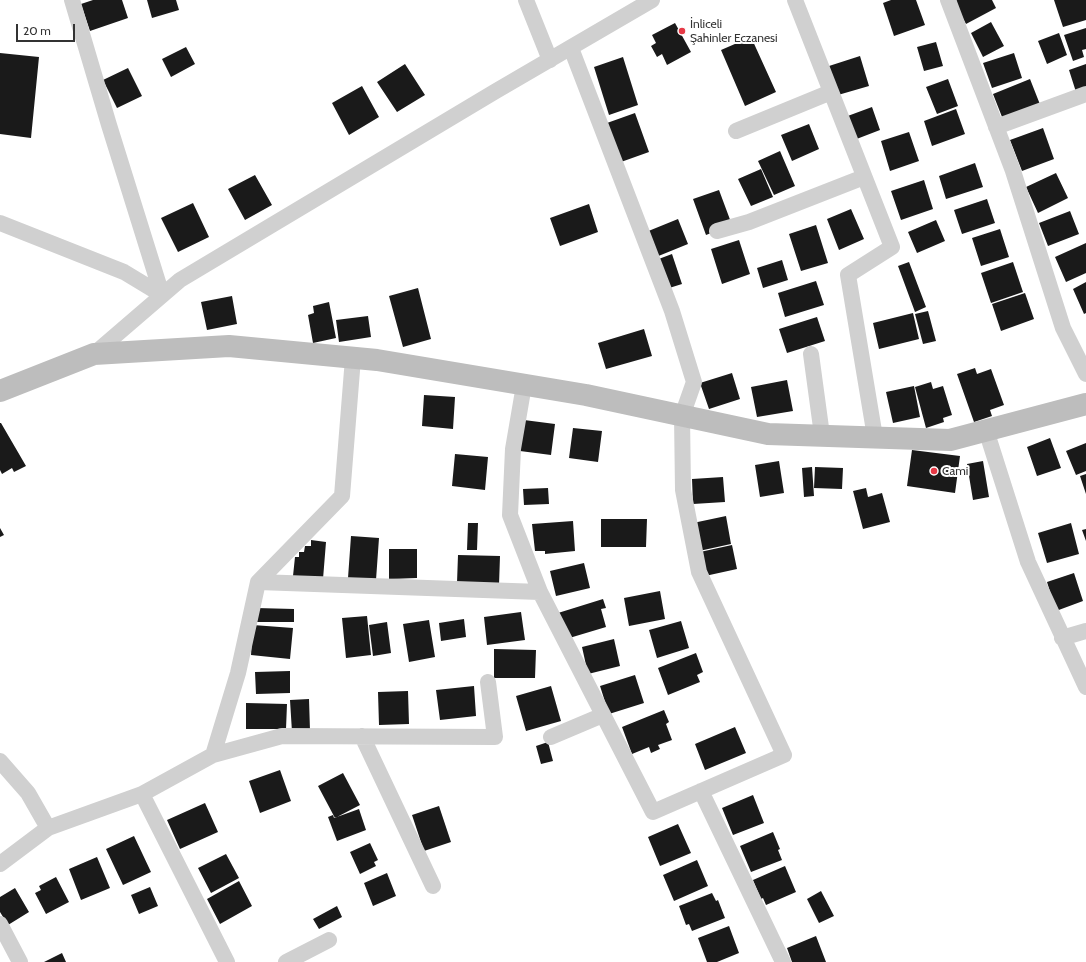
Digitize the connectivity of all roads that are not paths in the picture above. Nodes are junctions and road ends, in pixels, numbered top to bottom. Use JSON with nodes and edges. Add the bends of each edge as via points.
{"nodes":[{"id":1,"x":72,"y":0,"type":"edge"},
{"id":2,"x":526,"y":0,"type":"edge"},
{"id":3,"x":652,"y":0,"type":"edge"},
{"id":4,"x":795,"y":0,"type":"edge"},
{"id":5,"x":948,"y":0,"type":"edge"},
{"id":6,"x":571,"y":48,"type":"junction"},
{"id":7,"x":550,"y":60,"type":"junction"},
{"id":8,"x":831,"y":92,"type":"junction"},
{"id":9,"x":1086,"y":94,"type":"edge"},
{"id":10,"x":996,"y":127,"type":"junction"},
{"id":11,"x":736,"y":130,"type":"dead end"},
{"id":12,"x":864,"y":177,"type":"junction"},
{"id":13,"x":0,"y":223,"type":"edge"},
{"id":14,"x":717,"y":231,"type":"dead end"},
{"id":15,"x":162,"y":296,"type":"junction"},
{"id":16,"x":94,"y":354,"type":"junction"},
{"id":17,"x":811,"y":354,"type":"dead end"},
{"id":18,"x":353,"y":358,"type":"junction"},
{"id":19,"x":1086,"y":374,"type":"edge"},
{"id":20,"x":524,"y":385,"type":"junction"},
{"id":21,"x":0,"y":391,"type":"edge"},
{"id":22,"x":1086,"y":404,"type":"edge"},
{"id":23,"x":682,"y":416,"type":"junction"},
{"id":24,"x":986,"y":430,"type":"junction"},
{"id":25,"x":822,"y":435,"type":"junction"},
{"id":26,"x":875,"y":437,"type":"junction"},
{"id":27,"x":258,"y":582,"type":"junction"},
{"id":28,"x":540,"y":592,"type":"junction"},
{"id":29,"x":1086,"y":631,"type":"edge"},
{"id":30,"x":1062,"y":638,"type":"junction"},
{"id":31,"x":488,"y":682,"type":"dead end"},
{"id":32,"x":1086,"y":687,"type":"edge"},
{"id":33,"x":603,"y":715,"type":"junction"},
{"id":34,"x":362,"y":736,"type":"junction"},
{"id":35,"x":551,"y":737,"type":"dead end"},
{"id":36,"x":214,"y":756,"type":"junction"},
{"id":37,"x":0,"y":761,"type":"edge"},
{"id":38,"x":701,"y":791,"type":"junction"},
{"id":39,"x":142,"y":794,"type":"junction"},
{"id":40,"x":48,"y":828,"type":"junction"},
{"id":41,"x":0,"y":864,"type":"edge"},
{"id":42,"x":433,"y":886,"type":"dead end"},
{"id":43,"x":0,"y":924,"type":"edge"},
{"id":44,"x":329,"y":940,"type":"dead end"},
{"id":45,"x":20,"y":962,"type":"edge"},
{"id":46,"x":227,"y":962,"type":"edge"},
{"id":47,"x":286,"y":962,"type":"edge"},
{"id":48,"x":783,"y":962,"type":"edge"}],
"edges":[{"from":1,"to":15,"type":"street"},
{"from":2,"to":7,"type":"street"},
{"from":3,"to":6,"type":"street"},
{"from":4,"to":8,"type":"street"},
{"from":5,"to":10,"type":"street"},
{"from":6,"to":7,"type":"street"},
{"from":6,"to":23,"type":"street","via":[[672,311],[694,382]]},
{"from":7,"to":15,"type":"street","via":[[180,280]]},
{"from":8,"to":11,"type":"street"},
{"from":8,"to":12,"type":"street"},
{"from":9,"to":10,"type":"street"},
{"from":10,"to":19,"type":"street","via":[[1013,171],[1063,328]]},
{"from":12,"to":14,"type":"street","via":[[750,222]]},
{"from":12,"to":26,"type":"street","via":[[892,247],[848,275]]},
{"from":13,"to":15,"type":"street","via":[[124,272]]},
{"from":15,"to":16,"type":"street"},
{"from":16,"to":18,"type":"street","via":[[229,346]]},
{"from":16,"to":21,"type":"street"},
{"from":17,"to":25,"type":"street"},
{"from":18,"to":20,"type":"street"},
{"from":18,"to":27,"type":"street","via":[[342,496]]},
{"from":20,"to":23,"type":"street","via":[[586,395]]},
{"from":20,"to":28,"type":"street","via":[[513,449],[510,515]]},
{"from":22,"to":24,"type":"street"},
{"from":23,"to":25,"type":"street","via":[[768,434]]},
{"from":23,"to":38,"type":"street","via":[[683,490],[699,572],[784,755]]},
{"from":24,"to":26,"type":"street","via":[[950,440]]},
{"from":24,"to":30,"type":"street","via":[[1028,562]]},
{"from":25,"to":26,"type":"street"},
{"from":27,"to":28,"type":"street"},
{"from":27,"to":36,"type":"street","via":[[238,673]]},
{"from":28,"to":33,"type":"street"},
{"from":29,"to":30,"type":"street"},
{"from":30,"to":32,"type":"street"},
{"from":31,"to":34,"type":"street","via":[[495,737]]},
{"from":33,"to":35,"type":"street"},
{"from":33,"to":38,"type":"street","via":[[653,812]]},
{"from":34,"to":36,"type":"street","via":[[282,736]]},
{"from":34,"to":42,"type":"street"},
{"from":36,"to":39,"type":"street"},
{"from":37,"to":40,"type":"street","via":[[28,792]]},
{"from":38,"to":48,"type":"street"},
{"from":39,"to":40,"type":"street"},
{"from":39,"to":46,"type":"street"},
{"from":40,"to":41,"type":"street"},
{"from":43,"to":45,"type":"street"},
{"from":44,"to":47,"type":"street"}]}
